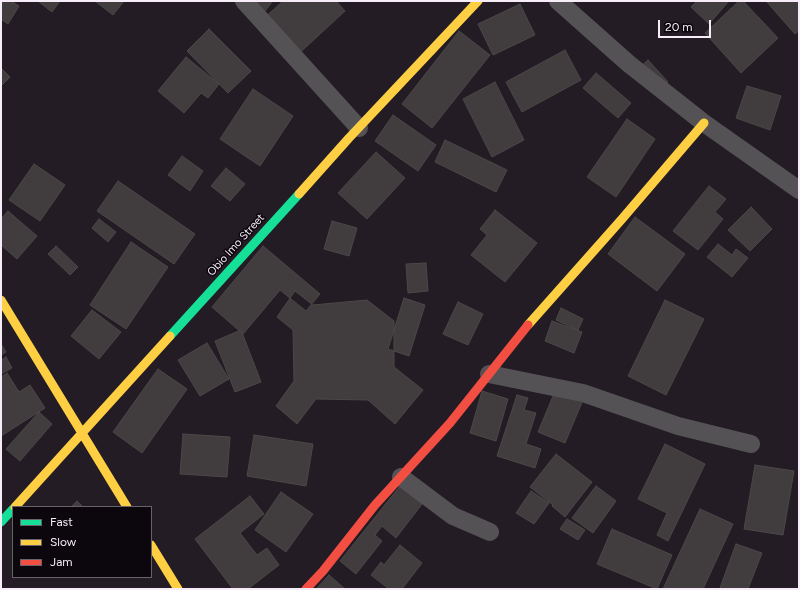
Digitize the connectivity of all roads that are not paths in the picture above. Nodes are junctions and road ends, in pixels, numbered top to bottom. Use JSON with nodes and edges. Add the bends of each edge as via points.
{"nodes":[{"id":1,"x":244,"y":1,"type":"edge"},
{"id":2,"x":478,"y":1,"type":"edge"},
{"id":3,"x":558,"y":1,"type":"edge"},
{"id":4,"x":704,"y":123,"type":"junction"},
{"id":5,"x":359,"y":128,"type":"junction"},
{"id":6,"x":799,"y":190,"type":"edge"},
{"id":7,"x":1,"y":300,"type":"edge"},
{"id":8,"x":489,"y":374,"type":"junction"},
{"id":9,"x":82,"y":434,"type":"junction"},
{"id":10,"x":751,"y":444,"type":"dead end"},
{"id":11,"x":401,"y":477,"type":"junction"},
{"id":12,"x":16,"y":506,"type":"edge"},
{"id":13,"x":126,"y":506,"type":"edge"},
{"id":14,"x":12,"y":510,"type":"edge"},
{"id":15,"x":1,"y":522,"type":"edge"},
{"id":16,"x":490,"y":532,"type":"dead end"},
{"id":17,"x":152,"y":547,"type":"edge"},
{"id":18,"x":178,"y":589,"type":"edge"},
{"id":19,"x":306,"y":589,"type":"edge"}],
"edges":[{"from":1,"to":5,"type":"street"},
{"from":2,"to":5,"type":"street","name":"Obio Imo Street"},
{"from":3,"to":4,"type":"street","via":[[629,64]]},
{"from":4,"to":6,"type":"street"},
{"from":4,"to":8,"type":"street","via":[[535,316]]},
{"from":5,"to":9,"type":"street","name":"Obio Imo Street"},
{"from":7,"to":9,"type":"street"},
{"from":8,"to":10,"type":"street","via":[[583,393],[678,426]]},
{"from":8,"to":11,"type":"street","via":[[450,423]]},
{"from":9,"to":12,"type":"street","name":"Obio Imo Street"},
{"from":9,"to":13,"type":"street"},
{"from":11,"to":16,"type":"street","via":[[453,516]]},
{"from":11,"to":19,"type":"street"},
{"from":14,"to":15,"type":"street","name":"Obio Imo Street"},
{"from":17,"to":18,"type":"street"}]}
